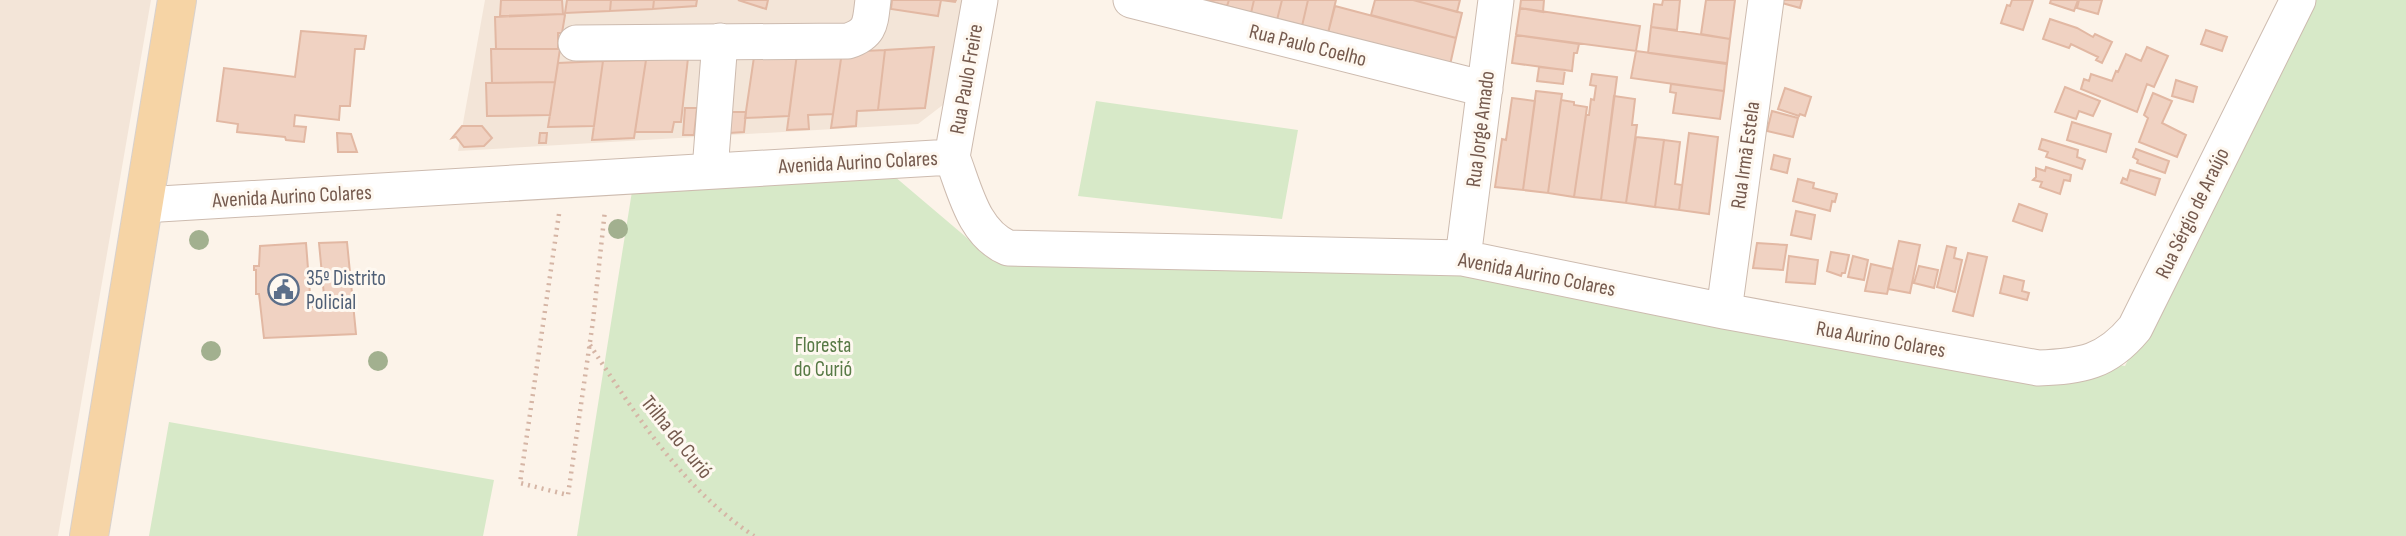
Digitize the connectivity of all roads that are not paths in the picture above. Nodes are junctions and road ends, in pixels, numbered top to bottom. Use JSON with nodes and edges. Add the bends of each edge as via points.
{"nodes":[{"id":1,"x":177,"y":0,"type":"edge"},
{"id":2,"x":873,"y":0,"type":"edge"},
{"id":3,"x":980,"y":0,"type":"edge"},
{"id":4,"x":1130,"y":0,"type":"edge"},
{"id":5,"x":1496,"y":0,"type":"edge"},
{"id":6,"x":1766,"y":0,"type":"edge"},
{"id":7,"x":2298,"y":0,"type":"edge"},
{"id":8,"x":720,"y":41,"type":"junction"},
{"id":9,"x":576,"y":43,"type":"dead end"},
{"id":10,"x":1485,"y":89,"type":"junction"},
{"id":11,"x":952,"y":157,"type":"junction"},
{"id":12,"x":710,"y":170,"type":"junction"},
{"id":13,"x":143,"y":205,"type":"junction"},
{"id":14,"x":1463,"y":258,"type":"junction"},
{"id":15,"x":1724,"y":311,"type":"junction"},
{"id":16,"x":2038,"y":368,"type":"joint"},
{"id":17,"x":89,"y":536,"type":"edge"}],
"edges":[{"from":1,"to":13,"type":"main road"},
{"from":2,"to":8,"type":"street","via":[[869,27],[848,41]]},
{"from":3,"to":11,"type":"street","name":"Rua Paulo Freire"},
{"from":4,"to":10,"type":"street","name":"Rua Paulo Coelho"},
{"from":5,"to":10,"type":"street","name":"Rua Jorge Amado"},
{"from":6,"to":15,"type":"street","name":"Rua Irmã Estela"},
{"from":7,"to":16,"type":"street","name":"Rua Sérgio de Araújo","via":[[2135,328],[2103,357]]},
{"from":8,"to":9,"type":"street"},
{"from":8,"to":12,"type":"street"},
{"from":10,"to":14,"type":"street","name":"Rua Jorge Amado"},
{"from":11,"to":12,"type":"street","name":"Avenida Aurino Colares"},
{"from":11,"to":14,"type":"street","name":"Avenida Aurino Colares","via":[[975,216],[996,243],[1008,248]]},
{"from":12,"to":13,"type":"street","name":"Avenida Aurino Colares"},
{"from":13,"to":17,"type":"main road"},
{"from":14,"to":15,"type":"street","name":"Avenida Aurino Colares"},
{"from":15,"to":16,"type":"street","name":"Rua Aurino Colares"}]}
